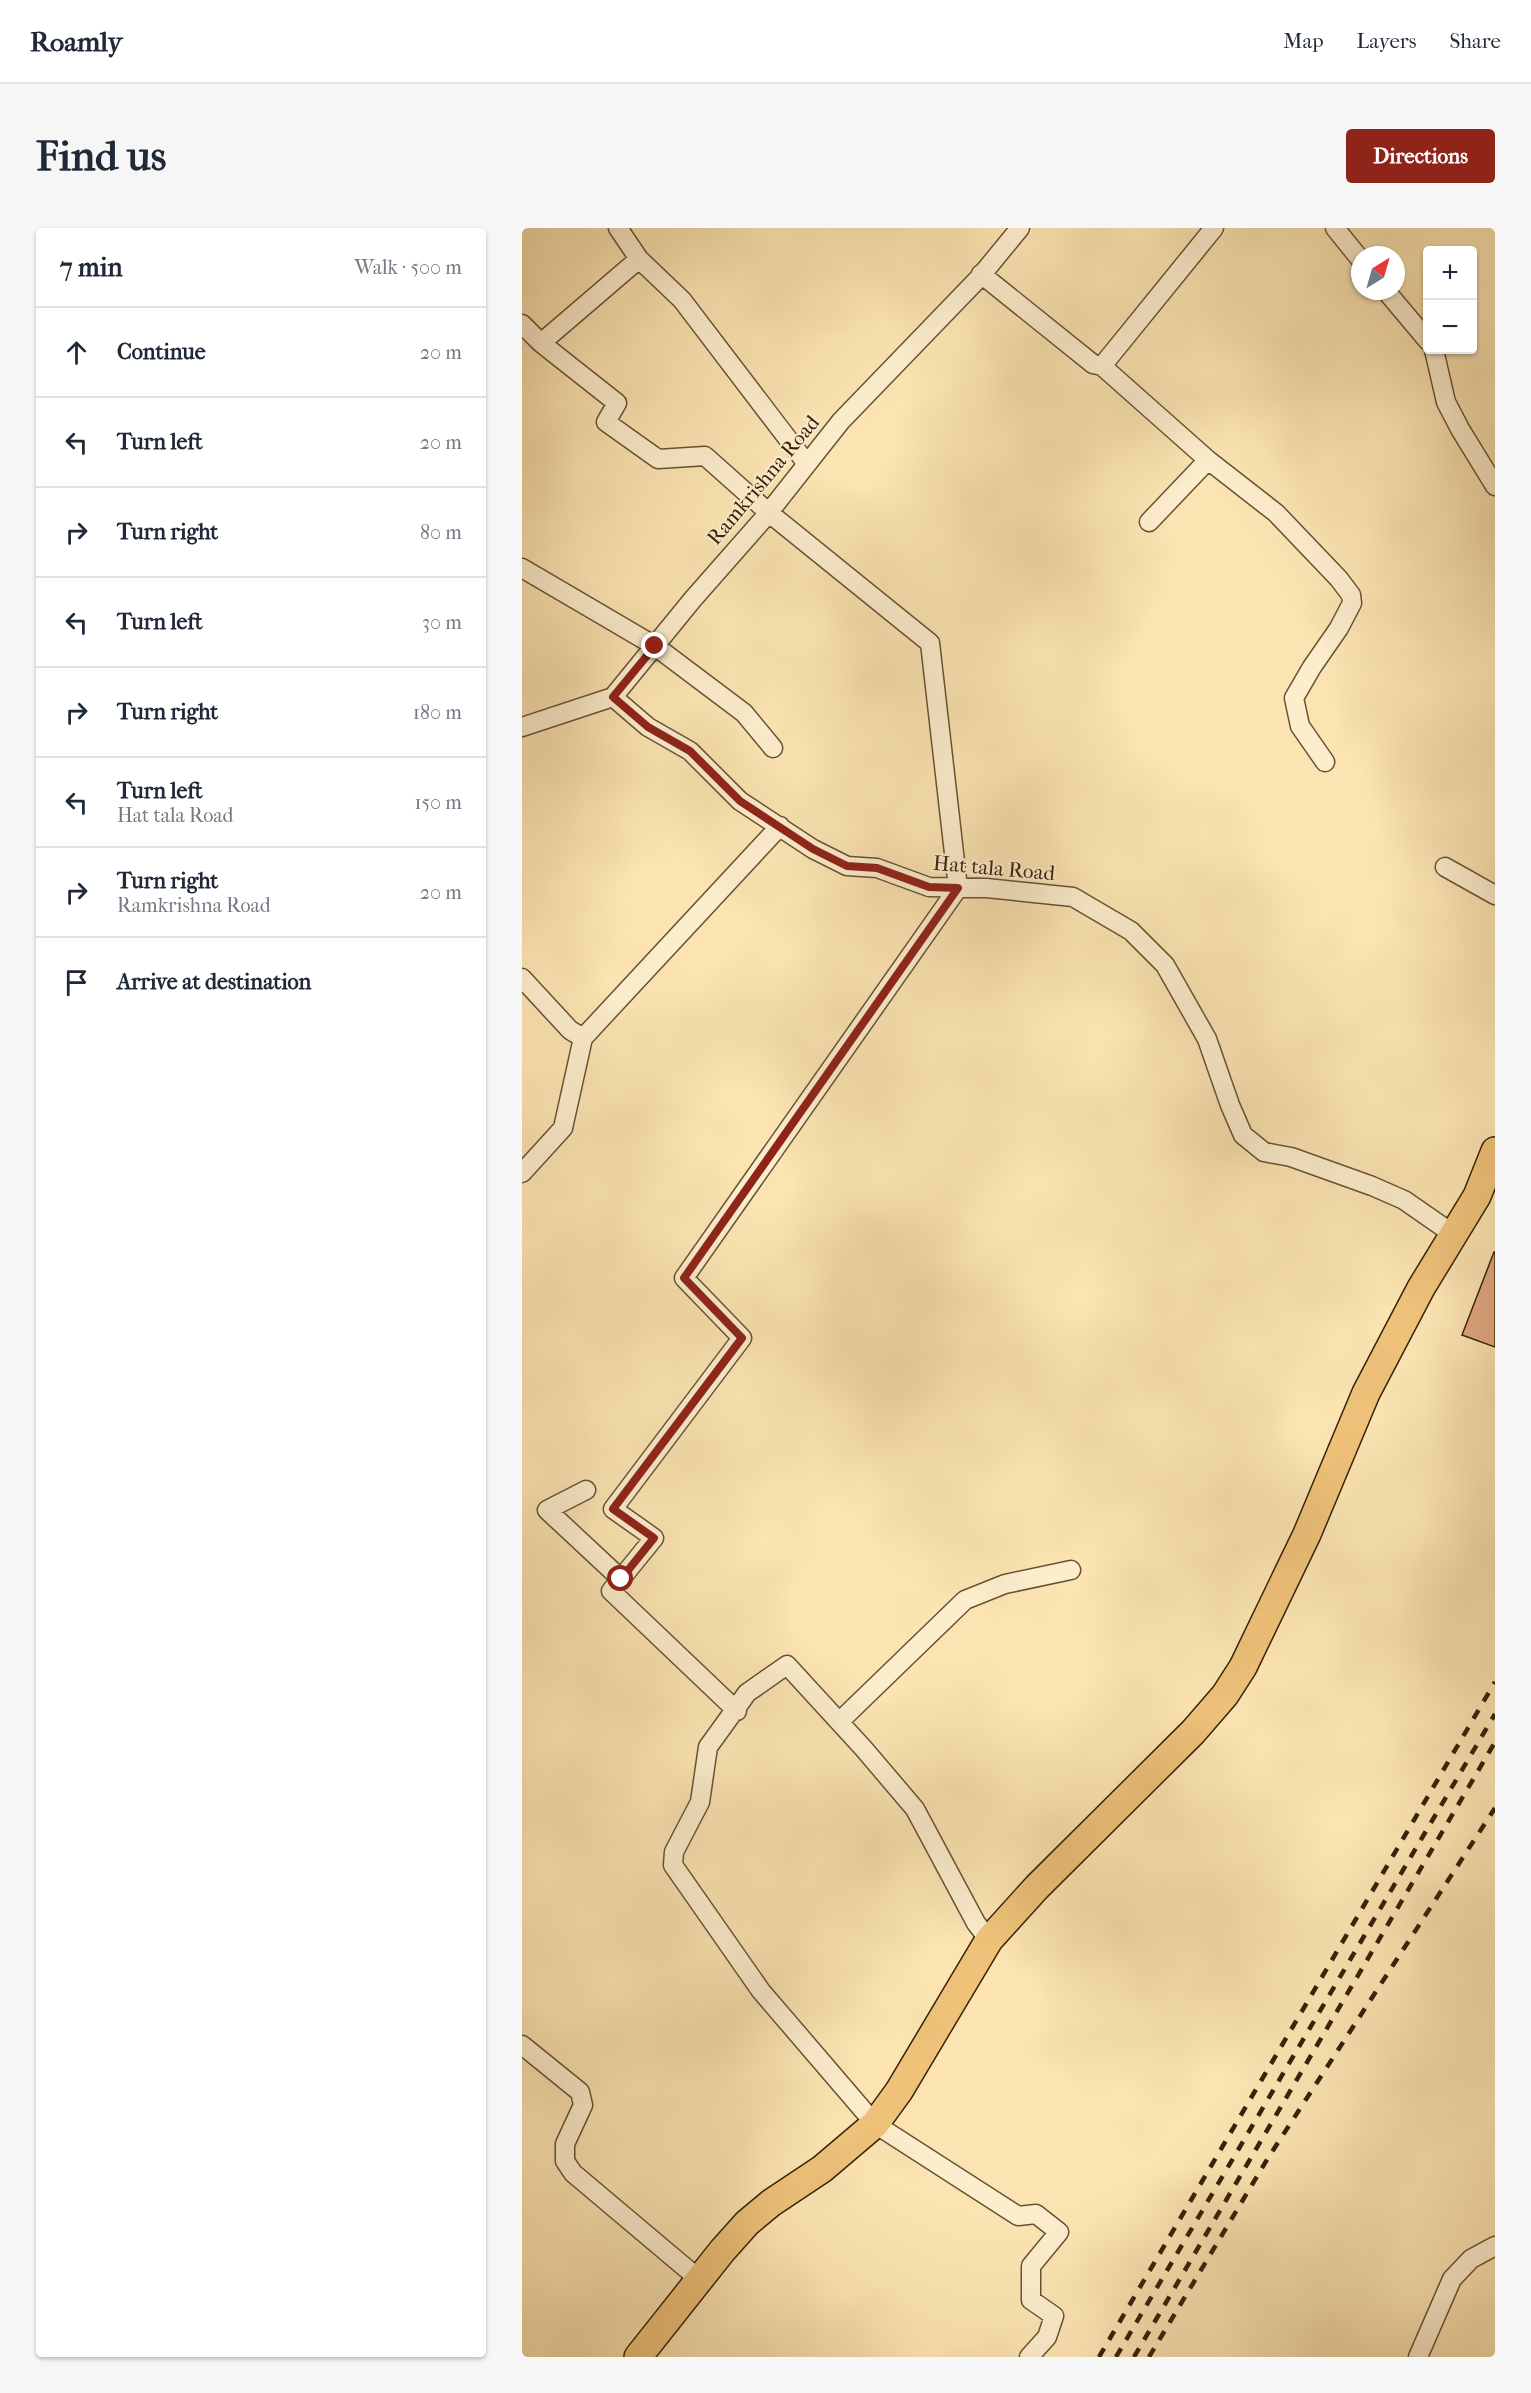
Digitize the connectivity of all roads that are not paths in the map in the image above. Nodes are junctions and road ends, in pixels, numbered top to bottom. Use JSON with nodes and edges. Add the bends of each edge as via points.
{"nodes":[{"id":1,"x":618,"y":228,"type":"edge"},
{"id":2,"x":1020,"y":228,"type":"edge"},
{"id":3,"x":1214,"y":228,"type":"edge"},
{"id":4,"x":1335,"y":228,"type":"edge"},
{"id":5,"x":1351,"y":248,"type":"edge"},
{"id":6,"x":639,"y":259,"type":"junction"},
{"id":7,"x":981,"y":274,"type":"junction"},
{"id":8,"x":1394,"y":300,"type":"edge"},
{"id":9,"x":522,"y":324,"type":"edge"},
{"id":10,"x":1423,"y":335,"type":"edge"},
{"id":11,"x":541,"y":343,"type":"junction"},
{"id":12,"x":1435,"y":354,"type":"edge"},
{"id":13,"x":1102,"y":366,"type":"junction"},
{"id":14,"x":1208,"y":460,"type":"junction"},
{"id":15,"x":807,"y":465,"type":"junction"},
{"id":16,"x":1495,"y":486,"type":"edge"},
{"id":17,"x":768,"y":512,"type":"junction"},
{"id":18,"x":1149,"y":522,"type":"dead end"},
{"id":19,"x":522,"y":568,"type":"edge"},
{"id":20,"x":655,"y":646,"type":"junction"},
{"id":21,"x":613,"y":697,"type":"junction"},
{"id":22,"x":522,"y":727,"type":"edge"},
{"id":23,"x":773,"y":748,"type":"dead end"},
{"id":24,"x":1325,"y":762,"type":"dead end"},
{"id":25,"x":780,"y":826,"type":"junction"},
{"id":26,"x":1445,"y":867,"type":"dead end"},
{"id":27,"x":958,"y":888,"type":"junction"},
{"id":28,"x":1495,"y":895,"type":"edge"},
{"id":29,"x":522,"y":978,"type":"edge"},
{"id":30,"x":583,"y":1038,"type":"junction"},
{"id":31,"x":1495,"y":1151,"type":"edge"},
{"id":32,"x":522,"y":1173,"type":"edge"},
{"id":33,"x":1454,"y":1234,"type":"junction"},
{"id":34,"x":586,"y":1490,"type":"dead end"},
{"id":35,"x":1071,"y":1570,"type":"dead end"},
{"id":36,"x":621,"y":1579,"type":"junction"},
{"id":37,"x":736,"y":1710,"type":"junction"},
{"id":38,"x":840,"y":1721,"type":"junction"},
{"id":39,"x":989,"y":1940,"type":"junction"},
{"id":40,"x":522,"y":2045,"type":"edge"},
{"id":41,"x":875,"y":2124,"type":"junction"},
{"id":42,"x":1495,"y":2246,"type":"edge"},
{"id":43,"x":699,"y":2280,"type":"junction"},
{"id":44,"x":638,"y":2357,"type":"edge"},
{"id":45,"x":1029,"y":2357,"type":"edge"},
{"id":46,"x":1418,"y":2357,"type":"edge"}],
"edges":[{"from":1,"to":6,"type":"street"},
{"from":2,"to":7,"type":"street","name":"Ramkrishna Road"},
{"from":3,"to":13,"type":"street"},
{"from":4,"to":5,"type":"street"},
{"from":6,"to":11,"type":"street"},
{"from":6,"to":15,"type":"street","via":[[682,300]]},
{"from":7,"to":13,"type":"street","via":[[1093,364]]},
{"from":7,"to":15,"type":"street","name":"Ramkrishna Road","via":[[842,421]]},
{"from":8,"to":10,"type":"street"},
{"from":9,"to":11,"type":"street"},
{"from":11,"to":17,"type":"street","via":[[617,403],[606,422],[657,459],[705,456]]},
{"from":12,"to":16,"type":"street","via":[[1446,402]]},
{"from":13,"to":14,"type":"street"},
{"from":14,"to":18,"type":"street"},
{"from":14,"to":24,"type":"street","via":[[1276,513],[1351,595],[1352,603],[1339,628],[1294,698],[1300,726]]},
{"from":15,"to":17,"type":"street","name":"Ramkrishna Road"},
{"from":17,"to":20,"type":"street","name":"Ramkrishna Road"},
{"from":17,"to":27,"type":"street","via":[[930,643]]},
{"from":19,"to":20,"type":"street"},
{"from":20,"to":21,"type":"street","name":"Ramkrishna Road"},
{"from":20,"to":23,"type":"street","via":[[744,713]]},
{"from":21,"to":22,"type":"street"},
{"from":21,"to":25,"type":"street","name":"Hat tala Road","via":[[648,727],[690,751],[740,801]]},
{"from":25,"to":27,"type":"street","name":"Hat tala Road","via":[[847,866],[877,868],[929,887]]},
{"from":25,"to":30,"type":"street"},
{"from":26,"to":28,"type":"street"},
{"from":27,"to":33,"type":"street","name":"Hat tala Road","via":[[1073,897],[1131,931],[1165,965],[1207,1039],[1243,1135],[1264,1152],[1291,1157],[1404,1200]]},
{"from":27,"to":36,"type":"street","via":[[684,1278],[742,1338],[613,1509],[654,1538]]},
{"from":29,"to":30,"type":"street","via":[[570,1030]]},
{"from":30,"to":32,"type":"street","via":[[563,1128]]},
{"from":31,"to":33,"type":"highway","via":[[1477,1196]]},
{"from":33,"to":39,"type":"highway","via":[[1371,1383],[1307,1534],[1243,1667],[1225,1695]]},
{"from":34,"to":36,"type":"street","via":[[547,1510]]},
{"from":35,"to":38,"type":"street","via":[[1005,1584],[965,1600]]},
{"from":36,"to":37,"type":"street","via":[[611,1591]]},
{"from":37,"to":38,"type":"street","via":[[747,1693],[787,1665]]},
{"from":37,"to":41,"type":"street","via":[[708,1747],[700,1802],[674,1852],[673,1865],[761,1991]]},
{"from":38,"to":39,"type":"street","via":[[915,1809]]},
{"from":39,"to":41,"type":"highway","via":[[899,2091]]},
{"from":40,"to":43,"type":"street","via":[[580,2092],[583,2105],[565,2144],[566,2161],[573,2174]]},
{"from":41,"to":43,"type":"highway","via":[[822,2169],[747,2223]]},
{"from":41,"to":45,"type":"street","via":[[1018,2216],[1036,2214],[1059,2232],[1031,2266],[1031,2300],[1054,2316],[1047,2337]]},
{"from":42,"to":46,"type":"street","via":[[1471,2259],[1452,2279]]},
{"from":43,"to":44,"type":"highway"}]}
